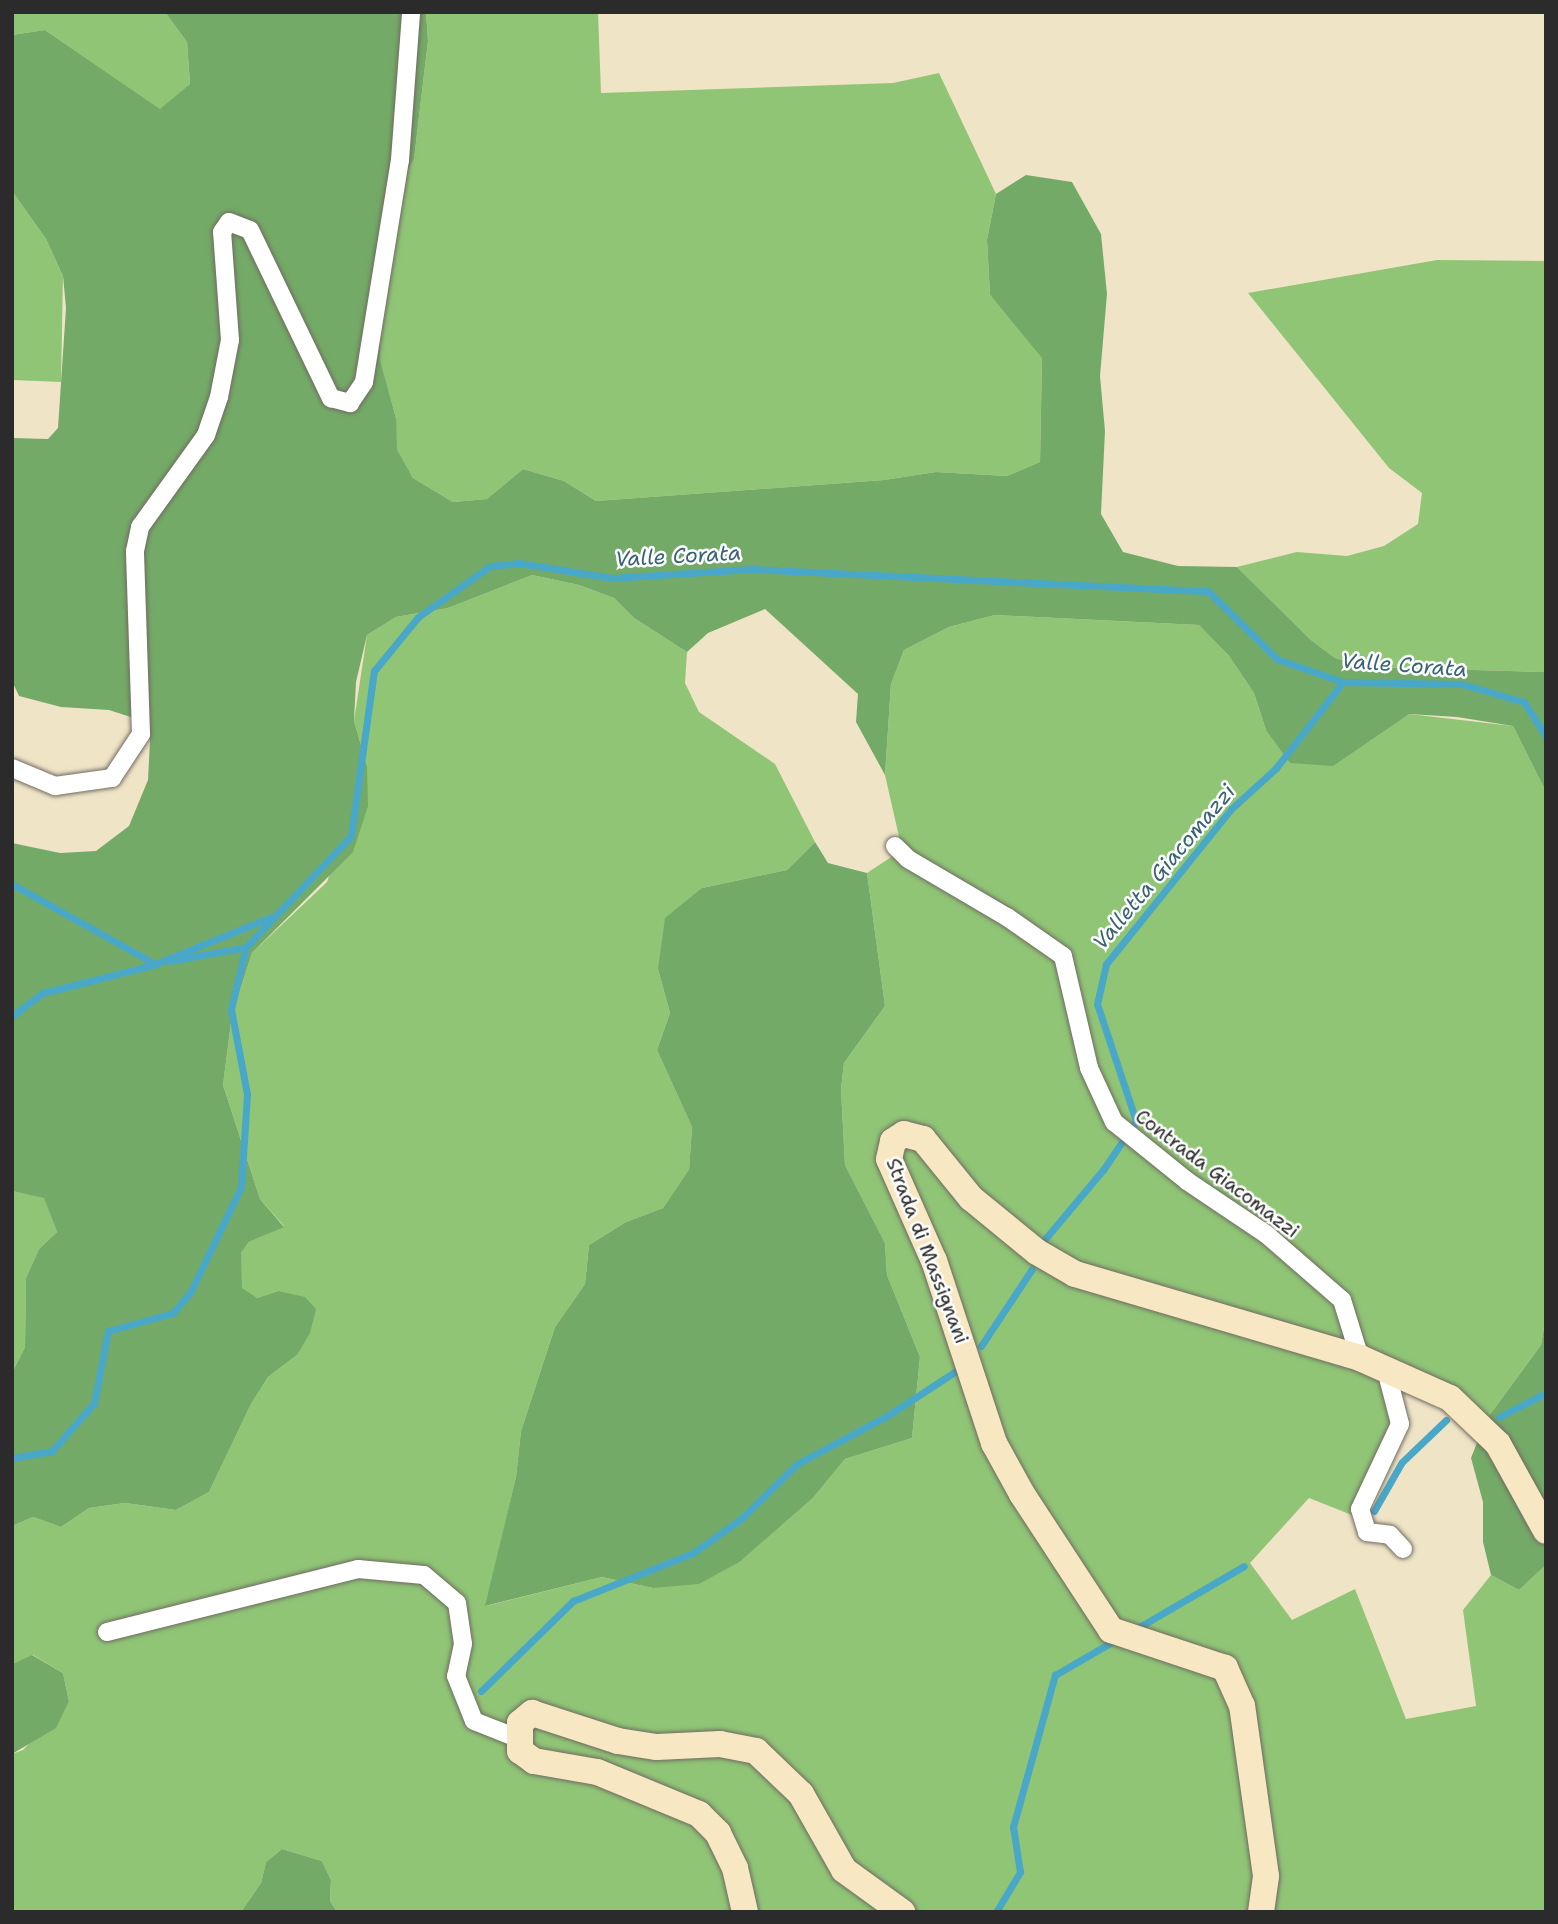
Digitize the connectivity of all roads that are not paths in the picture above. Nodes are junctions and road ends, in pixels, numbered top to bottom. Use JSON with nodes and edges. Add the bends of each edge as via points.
{"nodes":[{"id":1,"x":411,"y":12,"type":"edge"},
{"id":2,"x":12,"y":768,"type":"edge"},
{"id":3,"x":895,"y":846,"type":"dead end"},
{"id":4,"x":1372,"y":1362,"type":"junction"},
{"id":5,"x":1546,"y":1531,"type":"edge"},
{"id":6,"x":1403,"y":1549,"type":"dead end"},
{"id":7,"x":107,"y":1632,"type":"dead end"},
{"id":8,"x":519,"y":1730,"type":"junction"},
{"id":9,"x":745,"y":1912,"type":"edge"},
{"id":10,"x":902,"y":1912,"type":"edge"},
{"id":11,"x":1261,"y":1912,"type":"edge"}],
"edges":[{"from":1,"to":2,"type":"street","via":[[400,160],[364,382],[350,403],[331,398],[250,230],[229,222],[222,232],[230,340],[219,397],[206,435],[140,527],[135,551],[141,734],[112,778],[55,786]]},
{"from":3,"to":4,"type":"street","name":"Contrada Giacomazzi","via":[[908,859],[1063,956],[1089,1068],[1114,1122],[1187,1181],[1266,1234],[1342,1300]]},
{"from":4,"to":5,"type":"street","name":"Strada di Massignani","via":[[1450,1398],[1498,1444]]},
{"from":4,"to":6,"type":"street","name":"Contrada Giacomazzi","via":[[1400,1424],[1360,1509],[1367,1532],[1390,1535]]},
{"from":4,"to":11,"type":"street","name":"Strada di Massignani","via":[[1075,1274],[1037,1252],[971,1198],[917,1135],[898,1136],[890,1147],[889,1159],[958,1324],[994,1443],[1022,1494],[1111,1630],[1225,1668],[1242,1706],[1266,1876]]},
{"from":7,"to":8,"type":"street","via":[[358,1569],[424,1575],[457,1603],[463,1644],[456,1676],[474,1721]]},
{"from":8,"to":9,"type":"street","via":[[520,1751],[534,1761],[597,1772],[699,1814],[719,1833],[735,1868]]},
{"from":8,"to":10,"type":"street","via":[[532,1713],[631,1743],[657,1747],[720,1744],[756,1751],[801,1794],[844,1870]]}]}
